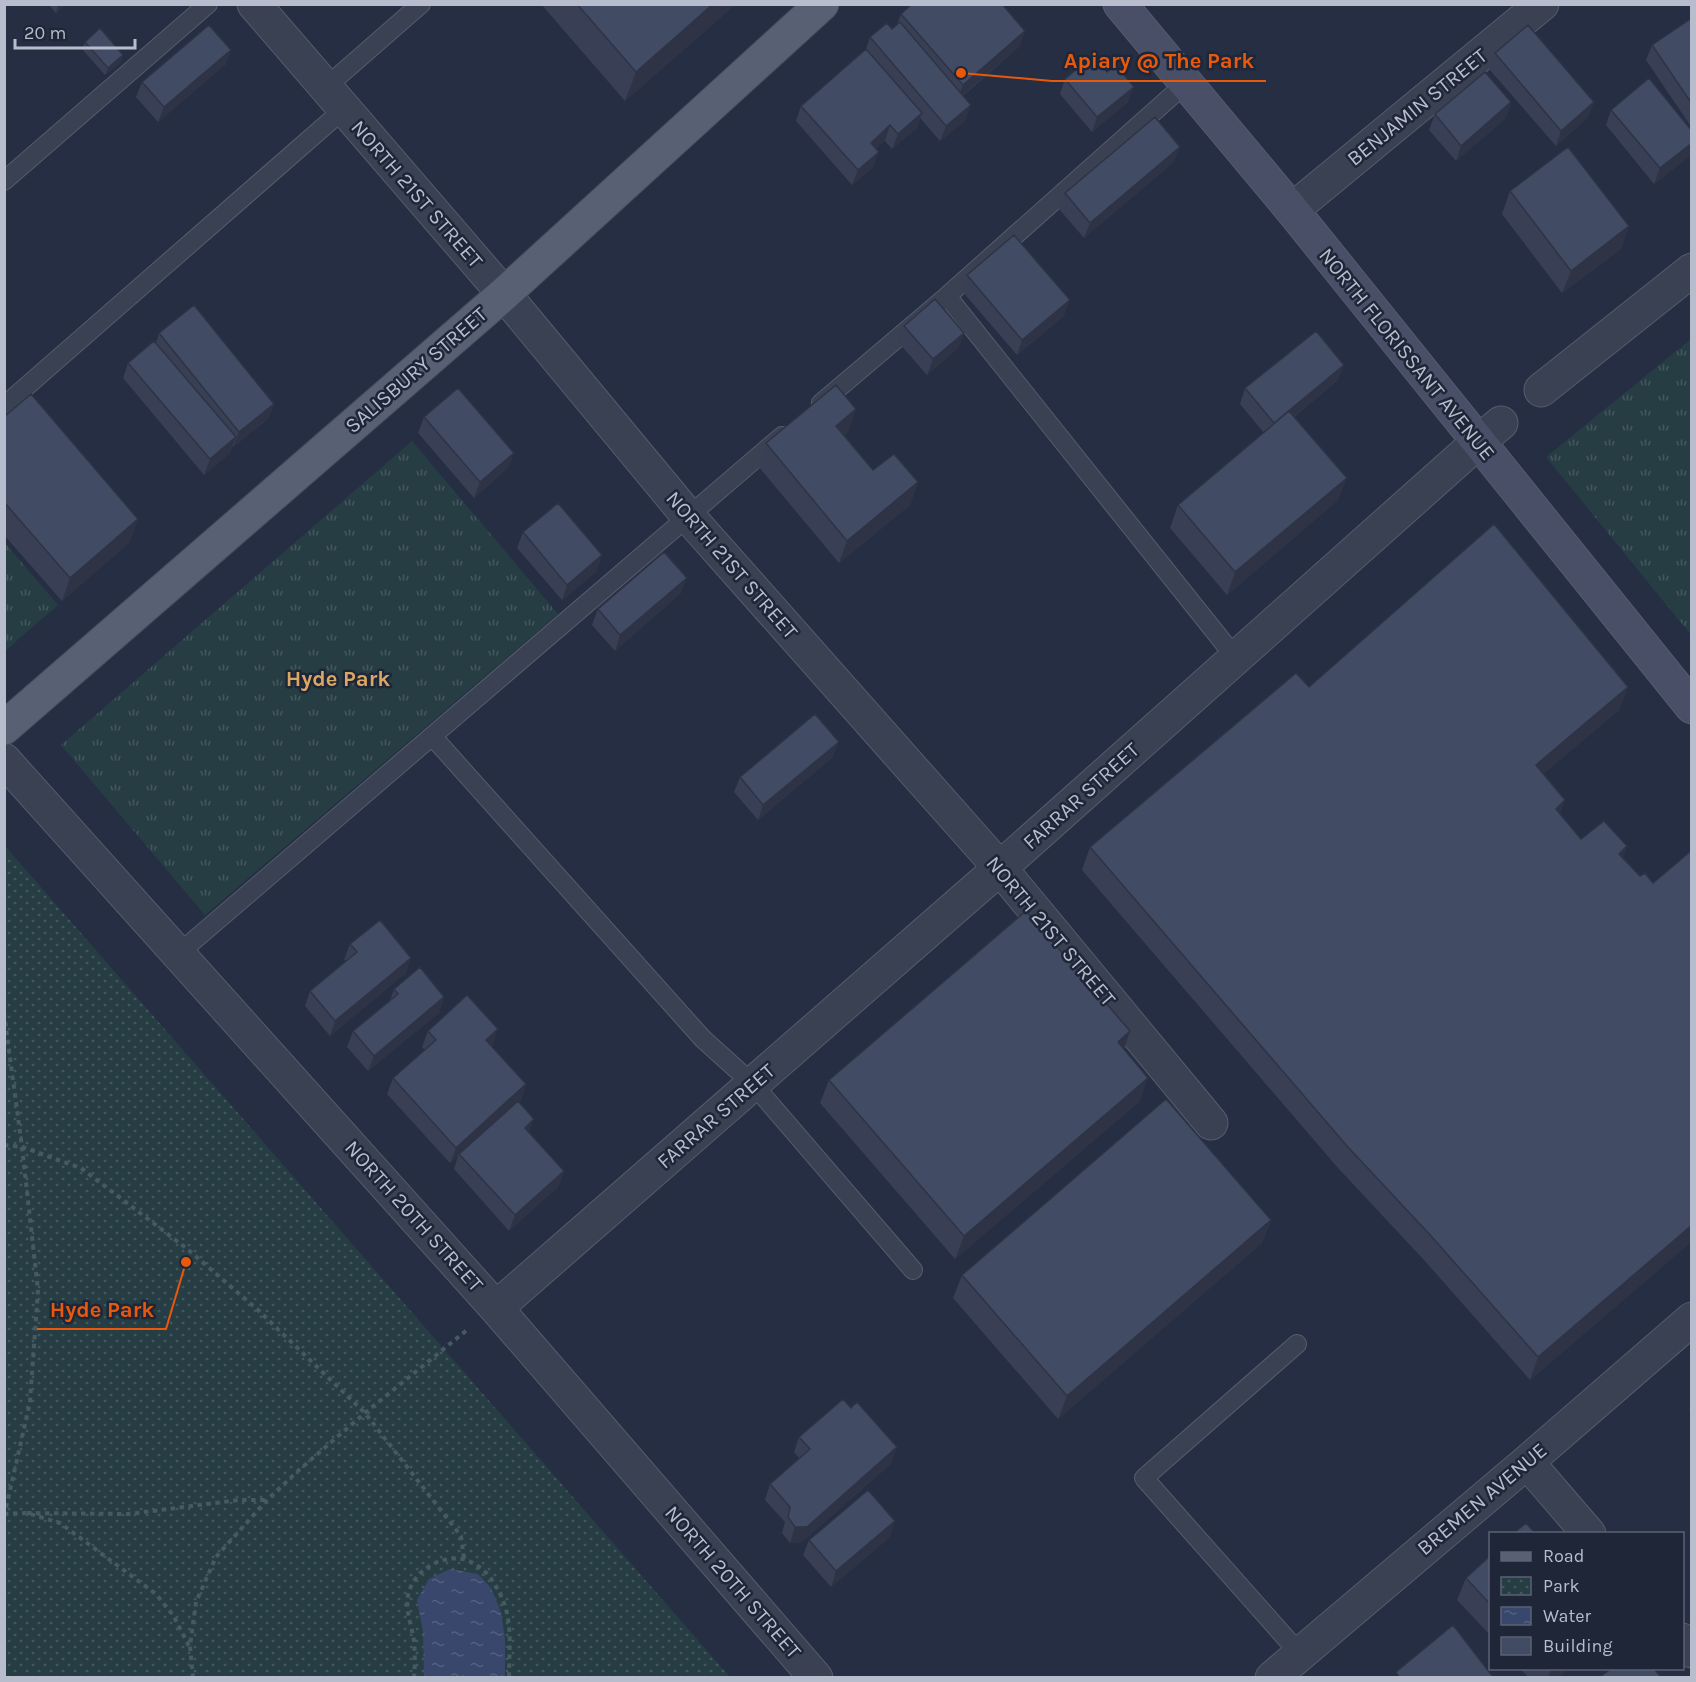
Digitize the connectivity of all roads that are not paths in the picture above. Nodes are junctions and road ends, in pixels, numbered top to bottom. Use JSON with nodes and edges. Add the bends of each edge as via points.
{"nodes":[{"id":1,"x":208,"y":4,"type":"edge"},
{"id":2,"x":254,"y":4,"type":"edge"},
{"id":3,"x":421,"y":4,"type":"edge"},
{"id":4,"x":822,"y":4,"type":"edge"},
{"id":5,"x":1120,"y":4,"type":"edge"},
{"id":6,"x":1542,"y":4,"type":"edge"},
{"id":7,"x":1185,"y":84,"type":"junction"},
{"id":8,"x":335,"y":98,"type":"junction"},
{"id":9,"x":4,"y":181,"type":"edge"},
{"id":10,"x":1292,"y":210,"type":"junction"},
{"id":11,"x":1692,"y":270,"type":"edge"},
{"id":12,"x":504,"y":294,"type":"junction"},
{"id":13,"x":947,"y":296,"type":"junction"},
{"id":14,"x":1541,"y":390,"type":"dead end"},
{"id":15,"x":4,"y":406,"type":"edge"},
{"id":16,"x":1490,"y":432,"type":"junction"},
{"id":17,"x":688,"y":516,"type":"junction"},
{"id":18,"x":1235,"y":657,"type":"junction"},
{"id":19,"x":1692,"y":706,"type":"edge"},
{"id":20,"x":4,"y":728,"type":"edge"},
{"id":21,"x":432,"y":736,"type":"junction"},
{"id":22,"x":4,"y":760,"type":"edge"},
{"id":23,"x":1000,"y":868,"type":"junction"},
{"id":24,"x":178,"y":954,"type":"junction"},
{"id":25,"x":753,"y":1084,"type":"junction"},
{"id":26,"x":1211,"y":1123,"type":"dead end"},
{"id":27,"x":914,"y":1270,"type":"dead end"},
{"id":28,"x":496,"y":1308,"type":"junction"},
{"id":29,"x":1692,"y":1319,"type":"edge"},
{"id":30,"x":1297,"y":1344,"type":"dead end"},
{"id":31,"x":1527,"y":1462,"type":"junction"},
{"id":32,"x":1588,"y":1532,"type":"edge"},
{"id":33,"x":1300,"y":1654,"type":"junction"},
{"id":34,"x":816,"y":1677,"type":"edge"},
{"id":35,"x":1272,"y":1677,"type":"edge"}],
"edges":[{"from":1,"to":9,"type":"lane"},
{"from":2,"to":8,"type":"street","name":"NORTH 21ST STREET"},
{"from":3,"to":8,"type":"lane"},
{"from":4,"to":12,"type":"main road","name":"SALISBURY STREET"},
{"from":5,"to":7,"type":"main road","name":"NORTH FLORISSANT AVENUE"},
{"from":6,"to":10,"type":"street","name":"BENJAMIN STREET"},
{"from":7,"to":10,"type":"main road","name":"NORTH FLORISSANT AVENUE"},
{"from":7,"to":13,"type":"lane"},
{"from":8,"to":12,"type":"street","name":"NORTH 21ST STREET"},
{"from":8,"to":15,"type":"lane"},
{"from":10,"to":16,"type":"main road","name":"NORTH FLORISSANT AVENUE"},
{"from":11,"to":14,"type":"street"},
{"from":12,"to":17,"type":"street","name":"NORTH 21ST STREET"},
{"from":12,"to":20,"type":"main road","name":"SALISBURY STREET"},
{"from":13,"to":17,"type":"lane"},
{"from":13,"to":18,"type":"lane"},
{"from":16,"to":18,"type":"street","name":"FARRAR STREET"},
{"from":16,"to":19,"type":"main road","name":"NORTH FLORISSANT AVENUE"},
{"from":17,"to":21,"type":"lane"},
{"from":17,"to":23,"type":"street","name":"NORTH 21ST STREET"},
{"from":18,"to":23,"type":"street","name":"FARRAR STREET"},
{"from":21,"to":24,"type":"lane"},
{"from":21,"to":25,"type":"lane","via":[[703,1039]]},
{"from":22,"to":24,"type":"street","name":"NORTH 20TH STREET"},
{"from":23,"to":25,"type":"street","name":"FARRAR STREET"},
{"from":23,"to":26,"type":"street","name":"NORTH 21ST STREET"},
{"from":24,"to":28,"type":"street","name":"NORTH 20TH STREET"},
{"from":25,"to":27,"type":"lane"},
{"from":25,"to":28,"type":"street","name":"FARRAR STREET"},
{"from":28,"to":34,"type":"street","name":"NORTH 20TH STREET"},
{"from":29,"to":31,"type":"street","name":"BREMEN AVENUE"},
{"from":30,"to":33,"type":"lane","via":[[1144,1478]]},
{"from":31,"to":32,"type":"street"},
{"from":31,"to":33,"type":"street","name":"BREMEN AVENUE"},
{"from":33,"to":35,"type":"street","name":"BREMEN AVENUE"}]}
